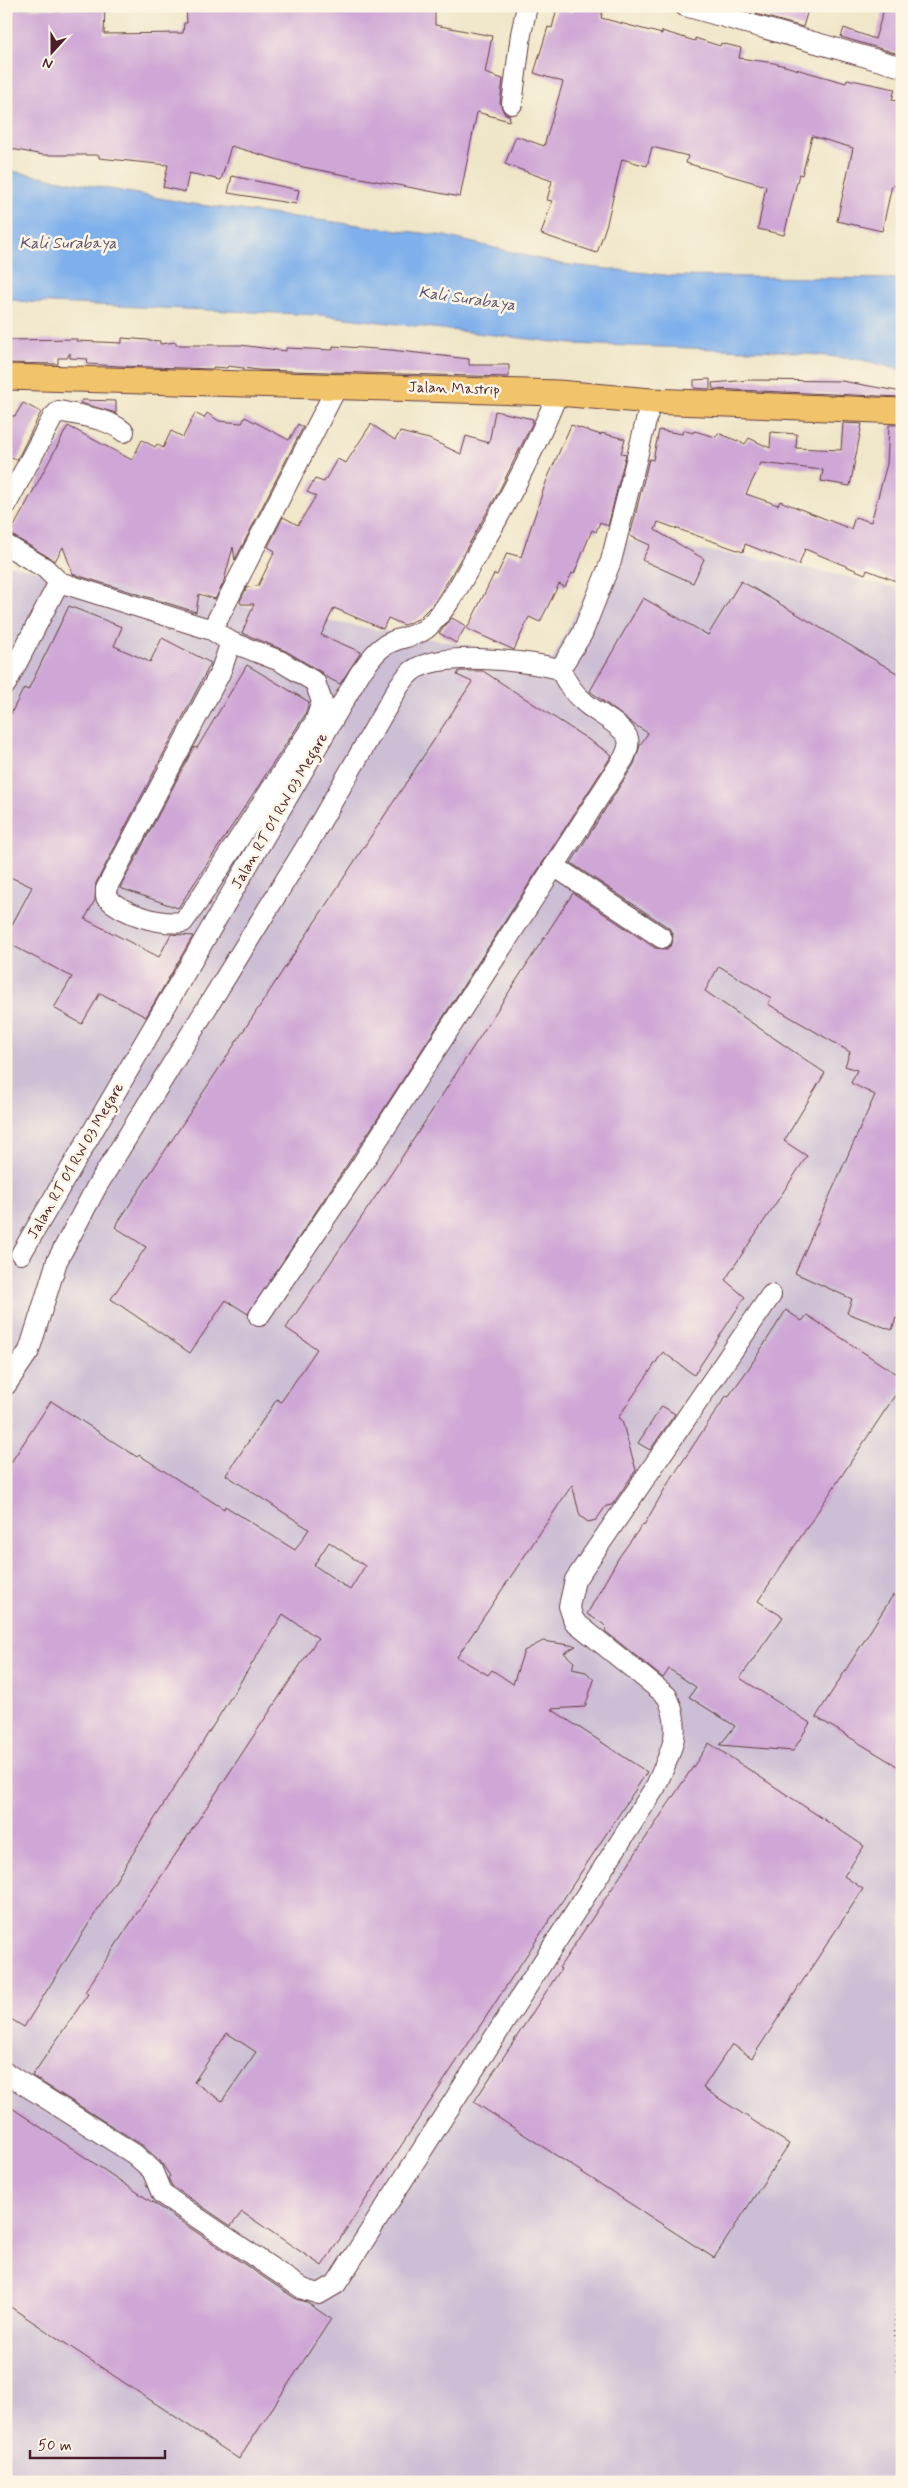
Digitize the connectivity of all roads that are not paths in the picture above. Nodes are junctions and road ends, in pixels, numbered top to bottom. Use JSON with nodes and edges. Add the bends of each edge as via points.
{"nodes":[{"id":1,"x":527,"y":6,"type":"edge"},
{"id":2,"x":685,"y":6,"type":"edge"},
{"id":3,"x":902,"y":66,"type":"edge"},
{"id":4,"x":512,"y":104,"type":"dead end"},
{"id":5,"x":6,"y":376,"type":"edge"},
{"id":6,"x":338,"y":385,"type":"junction"},
{"id":7,"x":558,"y":393,"type":"junction"},
{"id":8,"x":651,"y":401,"type":"junction"},
{"id":9,"x":902,"y":411,"type":"edge"},
{"id":10,"x":124,"y":432,"type":"dead end"},
{"id":11,"x":6,"y":505,"type":"edge"},
{"id":12,"x":6,"y":545,"type":"edge"},
{"id":13,"x":59,"y":582,"type":"junction"},
{"id":14,"x":212,"y":630,"type":"junction"},
{"id":15,"x":231,"y":642,"type":"junction"},
{"id":16,"x":560,"y":670,"type":"junction"},
{"id":17,"x":6,"y":684,"type":"edge"},
{"id":18,"x":554,"y":866,"type":"junction"},
{"id":19,"x":662,"y":938,"type":"dead end"},
{"id":20,"x":21,"y":1254,"type":"dead end"},
{"id":21,"x":770,"y":1295,"type":"dead end"},
{"id":22,"x":259,"y":1316,"type":"dead end"},
{"id":23,"x":6,"y":1385,"type":"edge"},
{"id":24,"x":6,"y":2073,"type":"edge"}],
"edges":[{"from":1,"to":4,"type":"street"},
{"from":2,"to":3,"type":"street"},
{"from":5,"to":6,"type":"main road","name":"Jalan Mastrip"},
{"from":6,"to":7,"type":"main road","name":"Jalan Mastrip"},
{"from":6,"to":14,"type":"street"},
{"from":7,"to":8,"type":"main road","name":"Jalan Mastrip"},
{"from":7,"to":20,"type":"street","name":"Jalan RT 01 RW 03 Megare","via":[[500,516],[447,606],[428,628],[378,650],[360,673]]},
{"from":8,"to":9,"type":"main road","name":"Jalan Mastrip"},
{"from":8,"to":16,"type":"street","via":[[611,561],[582,634]]},
{"from":10,"to":11,"type":"street","via":[[118,426],[59,412],[52,417]]},
{"from":12,"to":13,"type":"street","via":[[45,568]]},
{"from":13,"to":14,"type":"street"},
{"from":13,"to":17,"type":"street"},
{"from":14,"to":15,"type":"street"},
{"from":15,"to":15,"type":"street","via":[[220,674],[106,889],[106,897],[112,904],[154,921],[183,922],[316,722],[322,702],[315,682],[280,661]]},
{"from":16,"to":18,"type":"street","via":[[570,689],[621,729],[628,740],[628,747]]},
{"from":16,"to":23,"type":"street","via":[[530,662],[442,661],[412,671],[399,686],[309,842],[97,1186],[57,1261],[28,1351]]},
{"from":18,"to":19,"type":"street"},
{"from":18,"to":22,"type":"street","via":[[362,1164]]},
{"from":21,"to":24,"type":"street","via":[[575,1580],[569,1606],[574,1621],[667,1696],[674,1711],[676,1727],[660,1777],[336,2284],[319,2294],[303,2289],[162,2194],[152,2170],[134,2154]]}]}
